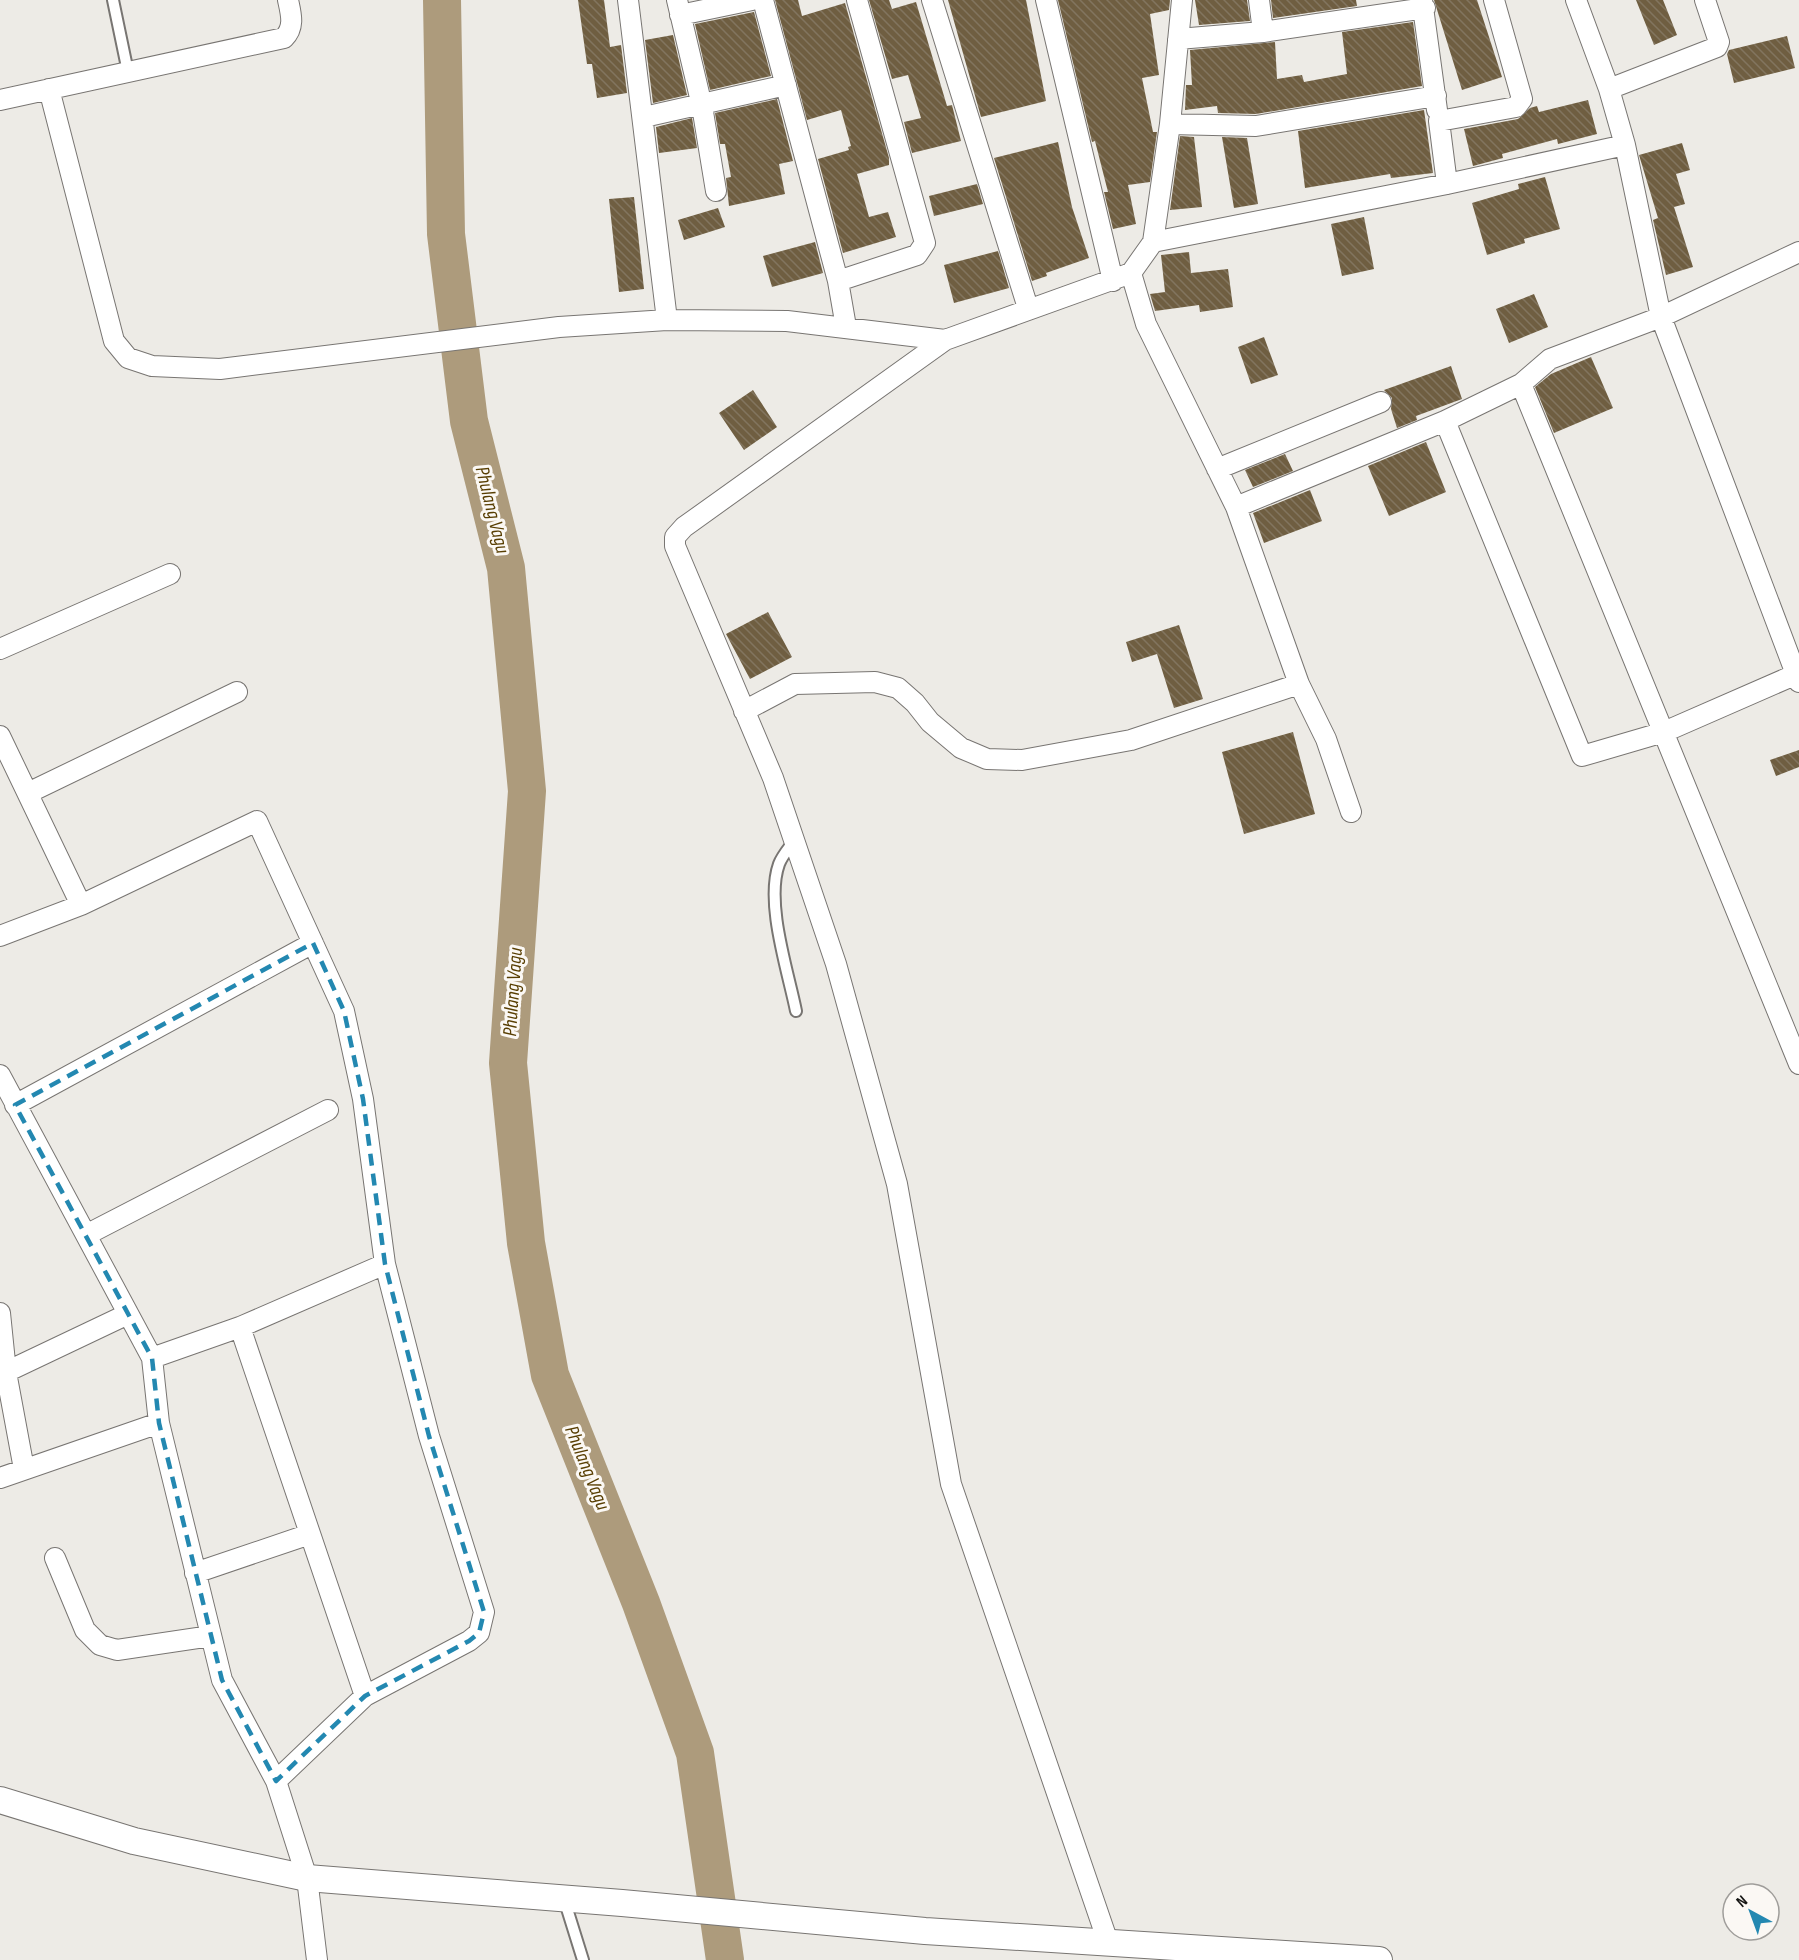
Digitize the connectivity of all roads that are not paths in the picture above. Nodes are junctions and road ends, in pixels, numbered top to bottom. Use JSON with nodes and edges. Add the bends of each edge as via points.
{"nodes":[{"id":1,"x":113,"y":0,"type":"edge"},
{"id":2,"x":288,"y":0,"type":"edge"},
{"id":3,"x":628,"y":0,"type":"edge"},
{"id":4,"x":752,"y":0,"type":"edge"},
{"id":5,"x":763,"y":0,"type":"edge"},
{"id":6,"x":857,"y":0,"type":"edge"},
{"id":7,"x":932,"y":0,"type":"edge"},
{"id":8,"x":1046,"y":0,"type":"edge"},
{"id":9,"x":1182,"y":0,"type":"edge"},
{"id":10,"x":1259,"y":0,"type":"edge"},
{"id":11,"x":1494,"y":0,"type":"edge"},
{"id":12,"x":1576,"y":0,"type":"edge"},
{"id":13,"x":1705,"y":0,"type":"edge"},
{"id":14,"x":1424,"y":4,"type":"edge"},
{"id":15,"x":679,"y":8,"type":"edge"},
{"id":16,"x":1263,"y":32,"type":"junction"},
{"id":17,"x":1178,"y":39,"type":"junction"},
{"id":18,"x":128,"y":72,"type":"junction"},
{"id":19,"x":786,"y":85,"type":"junction"},
{"id":20,"x":49,"y":89,"type":"junction"},
{"id":21,"x":1609,"y":89,"type":"junction"},
{"id":22,"x":1436,"y":96,"type":"junction"},
{"id":23,"x":0,"y":100,"type":"edge"},
{"id":24,"x":702,"y":106,"type":"junction"},
{"id":25,"x":644,"y":117,"type":"junction"},
{"id":26,"x":1439,"y":121,"type":"junction"},
{"id":27,"x":1170,"y":124,"type":"junction"},
{"id":28,"x":1625,"y":145,"type":"junction"},
{"id":29,"x":1447,"y":184,"type":"junction"},
{"id":30,"x":716,"y":191,"type":"dead end"},
{"id":31,"x":1153,"y":242,"type":"junction"},
{"id":32,"x":1799,"y":252,"type":"edge"},
{"id":33,"x":1131,"y":273,"type":"junction"},
{"id":34,"x":838,"y":280,"type":"junction"},
{"id":35,"x":1113,"y":281,"type":"junction"},
{"id":36,"x":1028,"y":308,"type":"junction"},
{"id":37,"x":1661,"y":317,"type":"junction"},
{"id":38,"x":667,"y":320,"type":"junction"},
{"id":39,"x":846,"y":327,"type":"junction"},
{"id":40,"x":945,"y":340,"type":"junction"},
{"id":41,"x":1521,"y":384,"type":"junction"},
{"id":42,"x":1381,"y":402,"type":"dead end"},
{"id":43,"x":1445,"y":421,"type":"junction"},
{"id":44,"x":1217,"y":469,"type":"junction"},
{"id":45,"x":1236,"y":507,"type":"junction"},
{"id":46,"x":170,"y":574,"type":"dead end"},
{"id":47,"x":0,"y":648,"type":"edge"},
{"id":48,"x":1798,"y":676,"type":"edge"},
{"id":49,"x":1299,"y":684,"type":"junction"},
{"id":50,"x":237,"y":692,"type":"dead end"},
{"id":51,"x":744,"y":711,"type":"junction"},
{"id":52,"x":1664,"y":732,"type":"junction"},
{"id":53,"x":0,"y":736,"type":"edge"},
{"id":54,"x":28,"y":794,"type":"junction"},
{"id":55,"x":1351,"y":812,"type":"dead end"},
{"id":56,"x":794,"y":840,"type":"junction"},
{"id":57,"x":81,"y":905,"type":"junction"},
{"id":58,"x":0,"y":936,"type":"edge"},
{"id":59,"x":313,"y":943,"type":"junction"},
{"id":60,"x":796,"y":1011,"type":"dead end"},
{"id":61,"x":1799,"y":1064,"type":"edge"},
{"id":62,"x":0,"y":1075,"type":"edge"},
{"id":63,"x":15,"y":1105,"type":"junction"},
{"id":64,"x":328,"y":1110,"type":"dead end"},
{"id":65,"x":86,"y":1235,"type":"junction"},
{"id":66,"x":385,"y":1264,"type":"junction"},
{"id":67,"x":0,"y":1313,"type":"edge"},
{"id":68,"x":128,"y":1314,"type":"junction"},
{"id":69,"x":240,"y":1327,"type":"junction"},
{"id":70,"x":152,"y":1358,"type":"junction"},
{"id":71,"x":6,"y":1372,"type":"junction"},
{"id":72,"x":159,"y":1423,"type":"junction"},
{"id":73,"x":24,"y":1469,"type":"junction"},
{"id":74,"x":0,"y":1478,"type":"edge"},
{"id":75,"x":310,"y":1534,"type":"junction"},
{"id":76,"x":55,"y":1558,"type":"dead end"},
{"id":77,"x":195,"y":1574,"type":"junction"},
{"id":78,"x":211,"y":1636,"type":"junction"},
{"id":79,"x":365,"y":1696,"type":"junction"},
{"id":80,"x":276,"y":1781,"type":"junction"},
{"id":81,"x":0,"y":1800,"type":"edge"},
{"id":82,"x":307,"y":1878,"type":"junction"},
{"id":83,"x":564,"y":1899,"type":"junction"},
{"id":84,"x":1108,"y":1942,"type":"junction"},
{"id":85,"x":1138,"y":1952,"type":"edge"},
{"id":86,"x":317,"y":1960,"type":"edge"},
{"id":87,"x":583,"y":1960,"type":"edge"},
{"id":88,"x":1379,"y":1960,"type":"edge"}],
"edges":[{"from":1,"to":18,"type":"lane"},
{"from":2,"to":18,"type":"street","via":[[292,22],[284,38]]},
{"from":3,"to":25,"type":"street"},
{"from":4,"to":15,"type":"street"},
{"from":5,"to":19,"type":"street"},
{"from":6,"to":34,"type":"street","via":[[925,243],[917,255]]},
{"from":7,"to":36,"type":"street"},
{"from":8,"to":35,"type":"street"},
{"from":9,"to":17,"type":"street"},
{"from":10,"to":16,"type":"street"},
{"from":11,"to":26,"type":"street","via":[[1522,99],[1520,104]]},
{"from":12,"to":21,"type":"street"},
{"from":13,"to":21,"type":"street","via":[[1719,42],[1717,47]]},
{"from":14,"to":16,"type":"street"},
{"from":14,"to":22,"type":"street"},
{"from":15,"to":24,"type":"street"},
{"from":16,"to":17,"type":"street"},
{"from":17,"to":27,"type":"street"},
{"from":18,"to":20,"type":"street"},
{"from":19,"to":24,"type":"street"},
{"from":19,"to":34,"type":"street"},
{"from":20,"to":23,"type":"street"},
{"from":20,"to":38,"type":"street","via":[[114,341],[128,358],[152,366],[220,369],[560,327]]},
{"from":21,"to":28,"type":"street"},
{"from":22,"to":26,"type":"street"},
{"from":22,"to":27,"type":"street","via":[[1256,126]]},
{"from":24,"to":25,"type":"street"},
{"from":24,"to":30,"type":"street"},
{"from":25,"to":38,"type":"street"},
{"from":26,"to":29,"type":"street"},
{"from":27,"to":31,"type":"street"},
{"from":28,"to":29,"type":"street"},
{"from":28,"to":37,"type":"street"},
{"from":29,"to":31,"type":"street"},
{"from":31,"to":33,"type":"street"},
{"from":32,"to":37,"type":"street"},
{"from":33,"to":35,"type":"street"},
{"from":33,"to":44,"type":"street","via":[[1146,324]]},
{"from":34,"to":39,"type":"street"},
{"from":35,"to":36,"type":"street"},
{"from":36,"to":40,"type":"street"},
{"from":37,"to":41,"type":"street","via":[[1550,359]]},
{"from":37,"to":48,"type":"street"},
{"from":38,"to":39,"type":"street","via":[[787,321]]},
{"from":39,"to":40,"type":"street"},
{"from":40,"to":51,"type":"street","via":[[675,537],[675,546]]},
{"from":41,"to":43,"type":"street"},
{"from":41,"to":52,"type":"street"},
{"from":42,"to":44,"type":"street"},
{"from":43,"to":45,"type":"street"},
{"from":43,"to":52,"type":"street","via":[[1582,756]]},
{"from":44,"to":45,"type":"street"},
{"from":45,"to":49,"type":"street"},
{"from":46,"to":47,"type":"street"},
{"from":48,"to":52,"type":"street"},
{"from":49,"to":51,"type":"street","via":[[1131,740],[1022,760],[987,759],[961,748],[898,688],[874,682],[795,684]]},
{"from":49,"to":55,"type":"street","via":[[1326,739]]},
{"from":50,"to":54,"type":"street"},
{"from":51,"to":56,"type":"street"},
{"from":52,"to":61,"type":"street"},
{"from":53,"to":54,"type":"street"},
{"from":54,"to":57,"type":"street"},
{"from":56,"to":60,"type":"lane","via":[[779,864],[775,887],[777,918]]},
{"from":56,"to":84,"type":"street","via":[[836,964],[897,1185],[951,1484]]},
{"from":57,"to":58,"type":"street"},
{"from":57,"to":59,"type":"street","via":[[257,821]]},
{"from":59,"to":63,"type":"street"},
{"from":59,"to":66,"type":"street","via":[[344,1011],[363,1099]]},
{"from":62,"to":63,"type":"street"},
{"from":63,"to":65,"type":"street"},
{"from":64,"to":65,"type":"street"},
{"from":65,"to":68,"type":"street"},
{"from":66,"to":69,"type":"street"},
{"from":66,"to":79,"type":"street","via":[[429,1436],[484,1612],[479,1633],[469,1641]]},
{"from":67,"to":71,"type":"street"},
{"from":68,"to":70,"type":"street"},
{"from":68,"to":71,"type":"street"},
{"from":69,"to":70,"type":"street"},
{"from":69,"to":75,"type":"street"},
{"from":70,"to":72,"type":"street"},
{"from":71,"to":73,"type":"street"},
{"from":72,"to":73,"type":"street"},
{"from":72,"to":77,"type":"street"},
{"from":73,"to":74,"type":"street"},
{"from":75,"to":77,"type":"street"},
{"from":75,"to":79,"type":"street"},
{"from":76,"to":78,"type":"street","via":[[85,1630],[100,1645],[117,1650]]},
{"from":77,"to":78,"type":"street"},
{"from":78,"to":80,"type":"street","via":[[222,1680]]},
{"from":79,"to":80,"type":"street"},
{"from":80,"to":82,"type":"street"},
{"from":81,"to":82,"type":"street","via":[[135,1841]]},
{"from":82,"to":83,"type":"street"},
{"from":82,"to":86,"type":"street"},
{"from":83,"to":84,"type":"street","via":[[925,1931]]},
{"from":83,"to":87,"type":"lane"},
{"from":84,"to":85,"type":"street"},
{"from":85,"to":88,"type":"street"}]}
